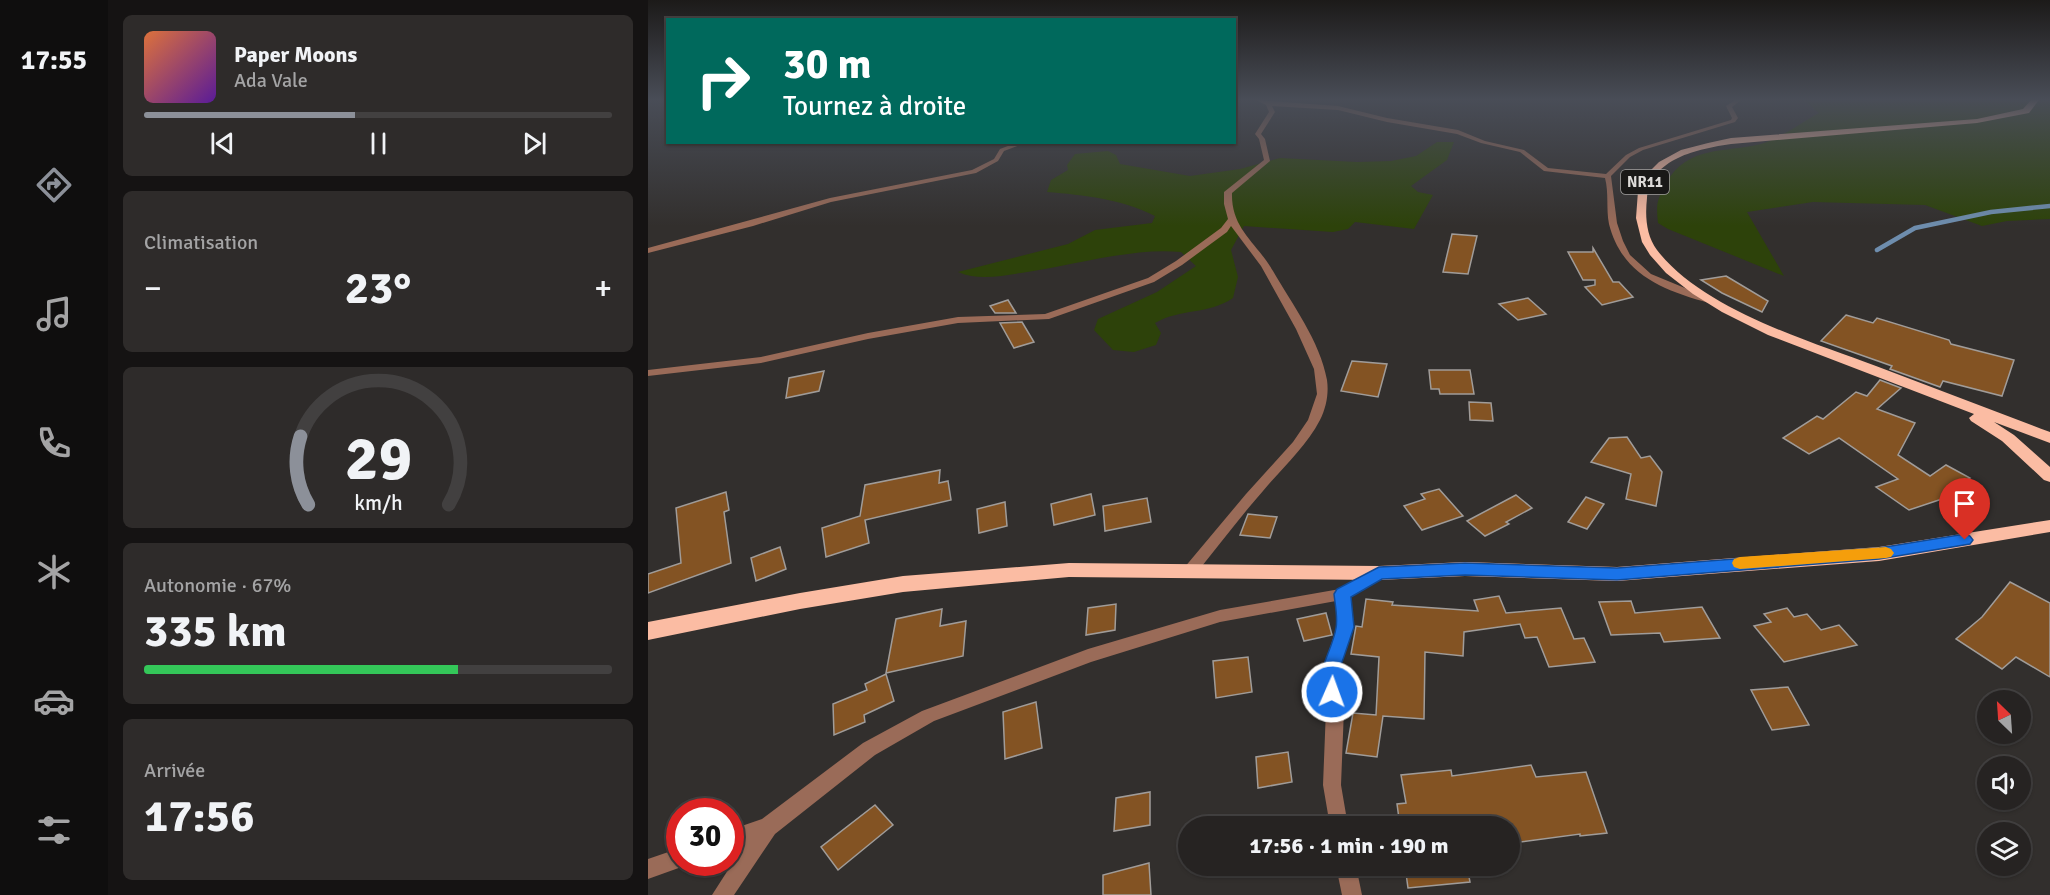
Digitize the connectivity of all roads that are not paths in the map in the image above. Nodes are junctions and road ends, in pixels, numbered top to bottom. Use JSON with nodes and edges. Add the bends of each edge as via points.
{"nodes":[{"id":1,"x":1264,"y":142,"type":"edge"},
{"id":2,"x":1486,"y":142,"type":"edge"},
{"id":3,"x":1665,"y":142,"type":"edge"},
{"id":4,"x":1727,"y":142,"type":"edge"},
{"id":5,"x":1019,"y":144,"type":"edge"},
{"id":6,"x":1608,"y":176,"type":"junction"},
{"id":7,"x":1231,"y":220,"type":"junction"},
{"id":8,"x":648,"y":251,"type":"edge"},
{"id":9,"x":1710,"y":300,"type":"junction"},
{"id":10,"x":648,"y":372,"type":"edge"},
{"id":11,"x":1951,"y":401,"type":"junction"},
{"id":12,"x":2050,"y":438,"type":"edge"},
{"id":13,"x":2050,"y":458,"type":"edge"},
{"id":14,"x":2050,"y":476,"type":"edge"},
{"id":15,"x":2050,"y":526,"type":"edge"},
{"id":16,"x":1189,"y":572,"type":"junction"},
{"id":17,"x":1379,"y":573,"type":"junction"},
{"id":18,"x":1343,"y":594,"type":"junction"},
{"id":19,"x":648,"y":631,"type":"edge"},
{"id":20,"x":1337,"y":816,"type":"edge"},
{"id":21,"x":768,"y":827,"type":"junction"},
{"id":22,"x":744,"y":835,"type":"edge"},
{"id":23,"x":666,"y":863,"type":"edge"},
{"id":24,"x":648,"y":869,"type":"edge"},
{"id":25,"x":1348,"y":876,"type":"edge"},
{"id":26,"x":722,"y":895,"type":"edge"},
{"id":27,"x":1352,"y":895,"type":"edge"}],
"edges":[{"from":1,"to":7,"type":"street","via":[[1267,161],[1228,192]]},
{"from":2,"to":6,"type":"street","via":[[1522,151],[1546,170]]},
{"from":3,"to":6,"type":"street","via":[[1628,156]]},
{"from":4,"to":9,"type":"highway","number":"NR11","via":[[1667,160],[1646,181],[1641,220],[1644,236],[1658,258]]},
{"from":5,"to":8,"type":"street","via":[[1002,150],[996,160],[974,172],[830,200]]},
{"from":6,"to":9,"type":"street","via":[[1613,222],[1623,252],[1636,269],[1650,279]]},
{"from":7,"to":10,"type":"street","via":[[1224,230],[1150,280],[1046,317],[958,320],[761,360]]},
{"from":7,"to":16,"type":"street","via":[[1262,260],[1308,340],[1321,374],[1322,395],[1310,426],[1295,449]]},
{"from":9,"to":11,"type":"highway","number":"NR11","via":[[1773,332]]},
{"from":11,"to":12,"type":"highway","number":"NR11"},
{"from":11,"to":14,"type":"highway","number":"NR11","via":[[2008,438]]},
{"from":13,"to":14,"type":"highway","via":[[2046,463]]},
{"from":15,"to":17,"type":"highway","via":[[1879,554],[1617,574],[1465,569]]},
{"from":16,"to":17,"type":"highway"},
{"from":16,"to":19,"type":"highway","via":[[1070,570],[903,584]]},
{"from":17,"to":18,"type":"street"},
{"from":18,"to":20,"type":"street","via":[[1345,627],[1329,674],[1335,709],[1332,785]]},
{"from":18,"to":21,"type":"street","via":[[1220,616],[1088,656],[928,716],[869,749]]},
{"from":21,"to":22,"type":"street"},
{"from":21,"to":26,"type":"street"},
{"from":23,"to":24,"type":"street"},
{"from":25,"to":27,"type":"street"}]}
